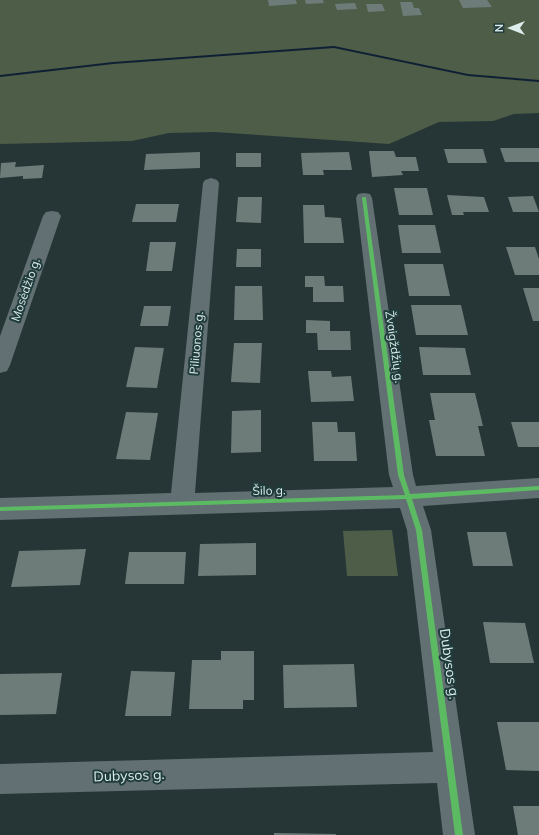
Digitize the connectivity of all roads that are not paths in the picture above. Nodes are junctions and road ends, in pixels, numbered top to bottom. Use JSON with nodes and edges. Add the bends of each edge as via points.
{"nodes":[{"id":1,"x":211,"y":183,"type":"dead end"},
{"id":2,"x":364,"y":198,"type":"dead end"},
{"id":3,"x":52,"y":216,"type":"dead end"},
{"id":4,"x":0,"y":365,"type":"edge"},
{"id":5,"x":539,"y":488,"type":"edge"},
{"id":6,"x":408,"y":497,"type":"junction"},
{"id":7,"x":182,"y":503,"type":"junction"},
{"id":8,"x":0,"y":509,"type":"edge"},
{"id":9,"x":451,"y":767,"type":"junction"},
{"id":10,"x":0,"y":779,"type":"edge"},
{"id":11,"x":459,"y":835,"type":"edge"}],
"edges":[{"from":1,"to":7,"type":"street","name":"Piliuonos g."},
{"from":2,"to":6,"type":"street","name":"Žvaigždžių g.","via":[[401,475]]},
{"from":3,"to":4,"type":"street","name":"Mosėdžio g."},
{"from":5,"to":6,"type":"street","name":"Šilo g."},
{"from":6,"to":7,"type":"street","name":"Šilo g."},
{"from":6,"to":9,"type":"street","name":"Dubysos g.","via":[[419,530]]},
{"from":7,"to":8,"type":"street","name":"Šilo g."},
{"from":9,"to":10,"type":"street","name":"Dubysos g."},
{"from":9,"to":11,"type":"street","name":"Dubysos g."}]}
